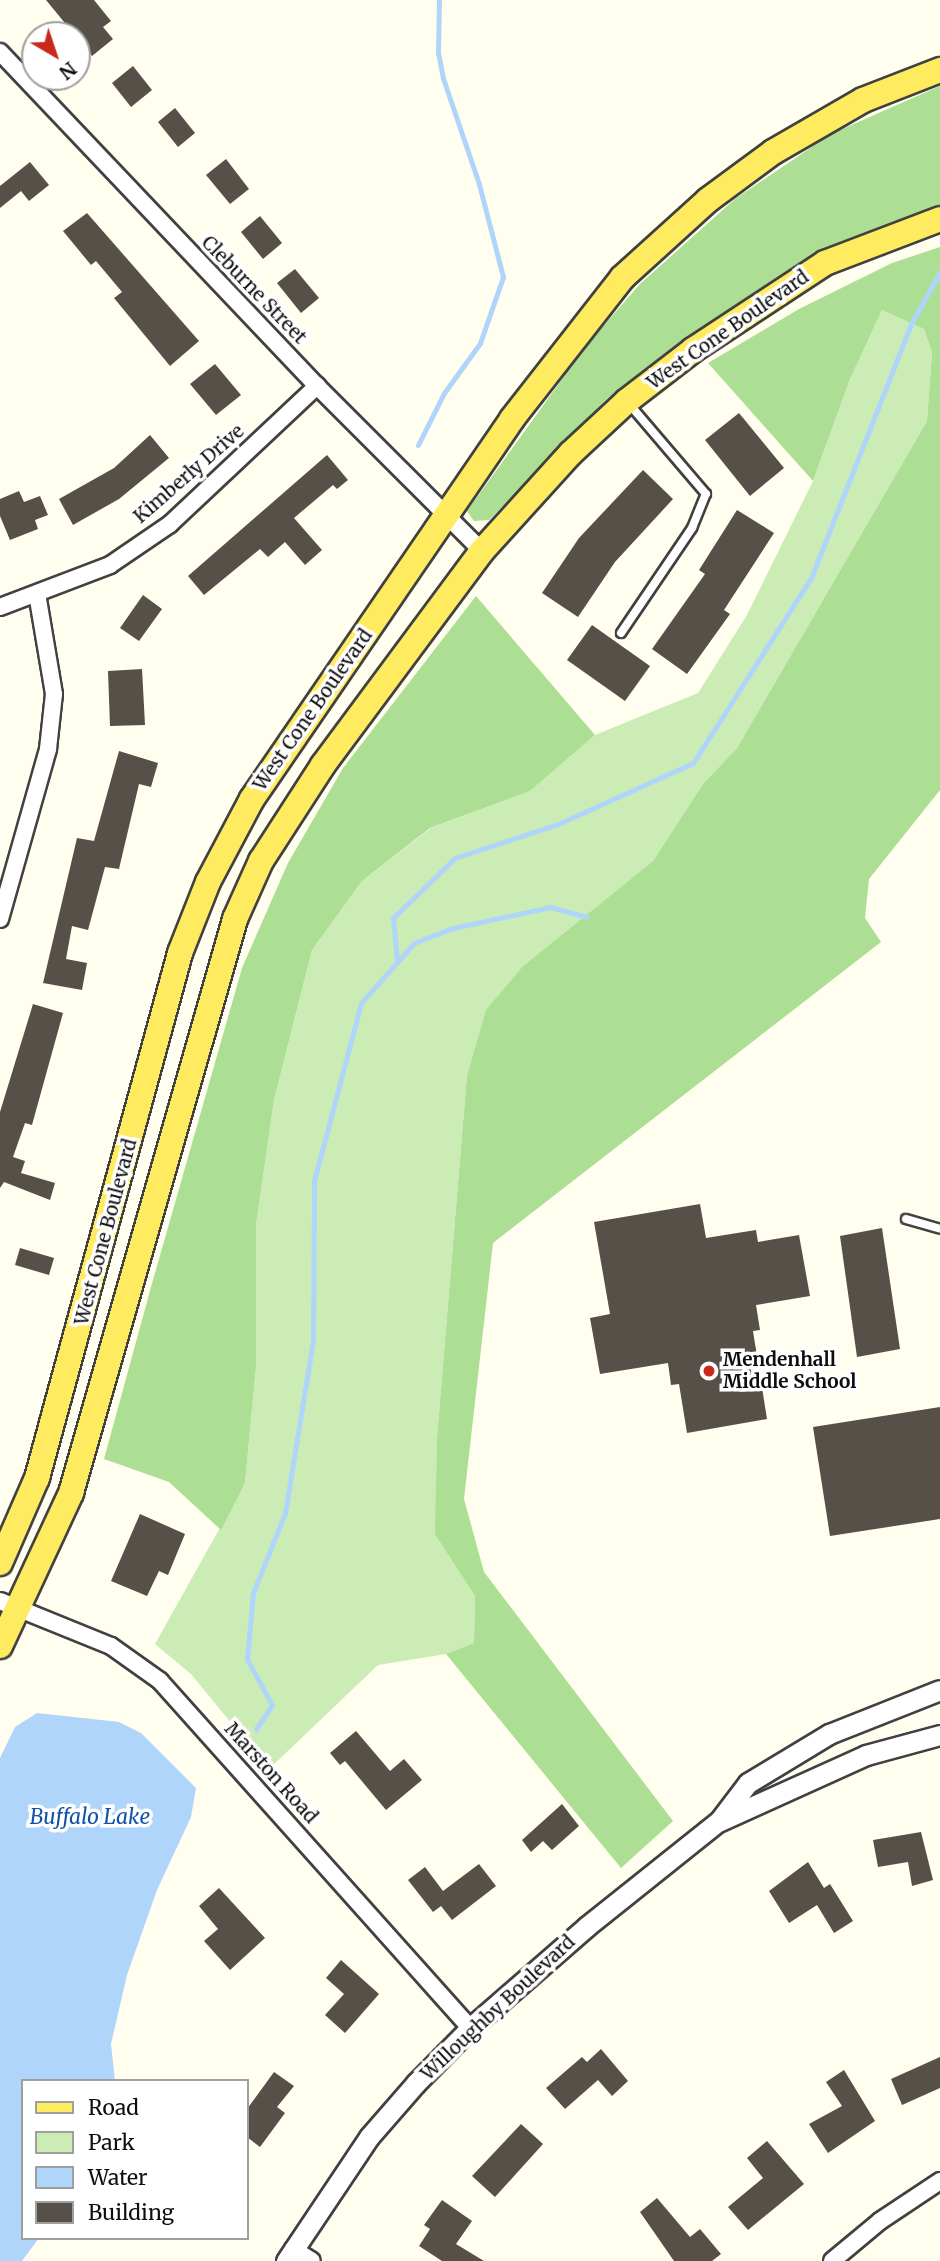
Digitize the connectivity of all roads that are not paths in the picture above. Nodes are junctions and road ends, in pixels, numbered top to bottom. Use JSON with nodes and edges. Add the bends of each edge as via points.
{"nodes":[{"id":1,"x":0,"y":52,"type":"edge"},
{"id":2,"x":940,"y":70,"type":"edge"},
{"id":3,"x":940,"y":219,"type":"edge"},
{"id":4,"x":317,"y":386,"type":"junction"},
{"id":5,"x":627,"y":401,"type":"junction"},
{"id":6,"x":446,"y":514,"type":"junction"},
{"id":7,"x":482,"y":551,"type":"junction"},
{"id":8,"x":37,"y":594,"type":"junction"},
{"id":9,"x":0,"y":607,"type":"edge"},
{"id":10,"x":621,"y":633,"type":"dead end"},
{"id":11,"x":0,"y":919,"type":"edge"},
{"id":12,"x":906,"y":1219,"type":"dead end"},
{"id":13,"x":940,"y":1229,"type":"edge"},
{"id":14,"x":0,"y":1563,"type":"edge"},
{"id":15,"x":10,"y":1604,"type":"edge"},
{"id":16,"x":0,"y":1646,"type":"edge"},
{"id":17,"x":940,"y":1690,"type":"edge"},
{"id":18,"x":940,"y":1735,"type":"edge"},
{"id":19,"x":719,"y":1821,"type":"junction"},
{"id":20,"x":470,"y":2028,"type":"junction"},
{"id":21,"x":940,"y":2181,"type":"edge"},
{"id":22,"x":290,"y":2255,"type":"edge"},
{"id":23,"x":313,"y":2261,"type":"edge"},
{"id":24,"x":832,"y":2261,"type":"edge"}],
"edges":[{"from":1,"to":4,"type":"street","name":"Cleburne Street"},
{"from":2,"to":6,"type":"main road","name":"West Cone Boulevard","via":[[863,100],[815,126],[762,160],[660,240],[589,317]]},
{"from":3,"to":5,"type":"main road","name":"West Cone Boulevard","via":[[825,263],[693,350]]},
{"from":4,"to":6,"type":"street","name":"Cleburne Street"},
{"from":4,"to":8,"type":"street","name":"Kimberly Drive","via":[[170,524],[110,565]]},
{"from":5,"to":7,"type":"main road","name":"West Cone Boulevard"},
{"from":5,"to":10,"type":"lane","via":[[706,494],[692,528]]},
{"from":6,"to":7,"type":"street","name":"Cleburne Street"},
{"from":6,"to":14,"type":"main road","name":"West Cone Boulevard","via":[[251,799],[208,881],[180,953],[37,1478]]},
{"from":7,"to":15,"type":"main road","name":"West Cone Boulevard","via":[[323,765],[261,861],[235,919],[71,1493]]},
{"from":8,"to":9,"type":"street","name":"Kimberly Drive"},
{"from":8,"to":11,"type":"street","via":[[54,694],[48,749]]},
{"from":12,"to":13,"type":"lane"},
{"from":15,"to":16,"type":"main road","name":"West Cone Boulevard"},
{"from":15,"to":20,"type":"street","name":"Marston Road","via":[[111,1646],[160,1681]]},
{"from":17,"to":19,"type":"street","name":"Willoughby Boulevard","via":[[866,1717],[792,1754],[748,1783]]},
{"from":18,"to":19,"type":"street","name":"Willoughby Boulevard","via":[[866,1755]]},
{"from":19,"to":20,"type":"street","name":"Willoughby Boulevard"},
{"from":20,"to":22,"type":"street","name":"Willoughby Boulevard","via":[[369,2137]]},
{"from":21,"to":24,"type":"street","via":[[880,2221]]},
{"from":22,"to":23,"type":"street"}]}
